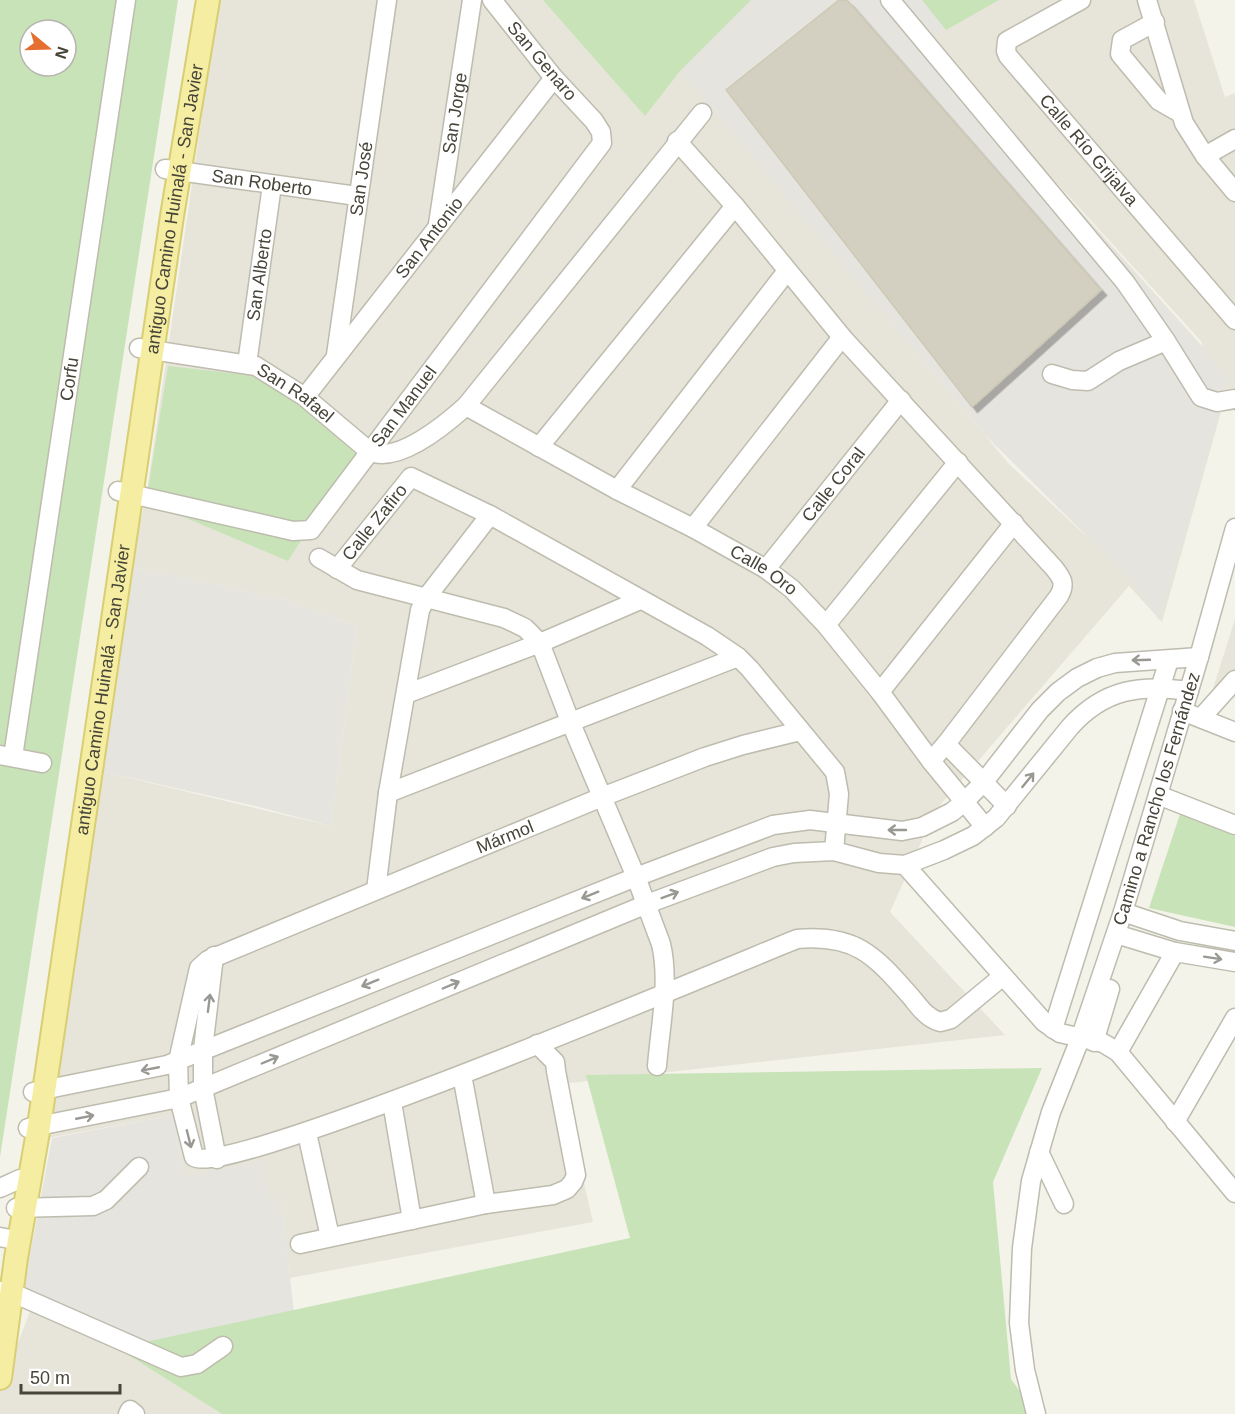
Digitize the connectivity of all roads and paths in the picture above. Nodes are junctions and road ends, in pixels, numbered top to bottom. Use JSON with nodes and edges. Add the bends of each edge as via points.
{"nodes":[{"id":1,"x":126,"y":0,"type":"edge"},
{"id":2,"x":194,"y":0,"type":"edge"},
{"id":3,"x":208,"y":0,"type":"edge"},
{"id":4,"x":387,"y":0,"type":"edge"},
{"id":5,"x":472,"y":0,"type":"edge"},
{"id":6,"x":492,"y":0,"type":"edge"},
{"id":7,"x":890,"y":0,"type":"edge"},
{"id":8,"x":1081,"y":0,"type":"edge"},
{"id":9,"x":1148,"y":0,"type":"edge"},
{"id":10,"x":1155,"y":22,"type":"junction"},
{"id":11,"x":554,"y":78,"type":"junction"},
{"id":12,"x":702,"y":113,"type":"dead end"},
{"id":13,"x":1180,"y":113,"type":"junction"},
{"id":14,"x":594,"y":121,"type":"joint"},
{"id":15,"x":1235,"y":139,"type":"edge"},
{"id":16,"x":677,"y":141,"type":"junction"},
{"id":17,"x":1205,"y":156,"type":"junction"},
{"id":18,"x":172,"y":170,"type":"junction"},
{"id":19,"x":272,"y":185,"type":"junction"},
{"id":20,"x":1235,"y":192,"type":"edge"},
{"id":21,"x":357,"y":196,"type":"junction"},
{"id":22,"x":735,"y":206,"type":"junction"},
{"id":23,"x":438,"y":227,"type":"junction"},
{"id":24,"x":787,"y":271,"type":"junction"},
{"id":25,"x":1235,"y":319,"type":"edge"},
{"id":26,"x":842,"y":337,"type":"junction"},
{"id":27,"x":1166,"y":341,"type":"junction"},
{"id":28,"x":146,"y":349,"type":"junction"},
{"id":29,"x":336,"y":357,"type":"junction"},
{"id":30,"x":247,"y":364,"type":"junction"},
{"id":31,"x":1052,"y":374,"type":"dead end"},
{"id":32,"x":305,"y":397,"type":"junction"},
{"id":33,"x":1235,"y":399,"type":"edge"},
{"id":34,"x":901,"y":400,"type":"junction"},
{"id":35,"x":466,"y":406,"type":"junction"},
{"id":36,"x":539,"y":447,"type":"junction"},
{"id":37,"x":369,"y":451,"type":"junction"},
{"id":38,"x":958,"y":462,"type":"junction"},
{"id":39,"x":617,"y":490,"type":"junction"},
{"id":40,"x":125,"y":493,"type":"junction"},
{"id":41,"x":490,"y":515,"type":"junction"},
{"id":42,"x":1014,"y":523,"type":"junction"},
{"id":43,"x":693,"y":528,"type":"junction"},
{"id":44,"x":1235,"y":528,"type":"edge"},
{"id":45,"x":319,"y":558,"type":"dead end"},
{"id":46,"x":1235,"y":565,"type":"edge"},
{"id":47,"x":337,"y":569,"type":"junction"},
{"id":48,"x":766,"y":569,"type":"junction"},
{"id":49,"x":426,"y":598,"type":"junction"},
{"id":50,"x":640,"y":600,"type":"junction"},
{"id":51,"x":826,"y":625,"type":"junction"},
{"id":52,"x":540,"y":643,"type":"junction"},
{"id":53,"x":738,"y":657,"type":"junction"},
{"id":54,"x":1199,"y":657,"type":"junction"},
{"id":55,"x":1168,"y":660,"type":"junction"},
{"id":56,"x":1235,"y":680,"type":"edge"},
{"id":57,"x":1161,"y":687,"type":"junction"},
{"id":58,"x":1189,"y":691,"type":"junction"},
{"id":59,"x":880,"y":692,"type":"junction"},
{"id":60,"x":406,"y":694,"type":"junction"},
{"id":61,"x":1191,"y":714,"type":"junction"},
{"id":62,"x":570,"y":721,"type":"junction"},
{"id":63,"x":800,"y":731,"type":"junction"},
{"id":64,"x":1235,"y":732,"type":"edge"},
{"id":65,"x":946,"y":744,"type":"junction"},
{"id":66,"x":7,"y":756,"type":"edge"},
{"id":67,"x":931,"y":761,"type":"junction"},
{"id":68,"x":42,"y":763,"type":"dead end"},
{"id":69,"x":983,"y":783,"type":"junction"},
{"id":70,"x":388,"y":793,"type":"junction"},
{"id":71,"x":602,"y":797,"type":"junction"},
{"id":72,"x":1163,"y":797,"type":"junction"},
{"id":73,"x":964,"y":802,"type":"junction"},
{"id":74,"x":1007,"y":806,"type":"junction"},
{"id":75,"x":836,"y":822,"type":"junction"},
{"id":76,"x":1235,"y":825,"type":"edge"},
{"id":77,"x":985,"y":827,"type":"junction"},
{"id":78,"x":834,"y":852,"type":"junction"},
{"id":79,"x":905,"y":865,"type":"junction"},
{"id":80,"x":636,"y":877,"type":"junction"},
{"id":81,"x":376,"y":890,"type":"junction"},
{"id":82,"x":646,"y":904,"type":"junction"},
{"id":83,"x":1128,"y":914,"type":"junction"},
{"id":84,"x":1120,"y":936,"type":"junction"},
{"id":85,"x":1235,"y":941,"type":"edge"},
{"id":86,"x":1175,"y":952,"type":"junction"},
{"id":87,"x":214,"y":956,"type":"junction"},
{"id":88,"x":1235,"y":962,"type":"edge"},
{"id":89,"x":1003,"y":976,"type":"junction"},
{"id":90,"x":663,"y":993,"type":"junction"},
{"id":91,"x":1235,"y":1018,"type":"edge"},
{"id":92,"x":1053,"y":1029,"type":"junction"},
{"id":93,"x":1087,"y":1041,"type":"junction"},
{"id":94,"x":537,"y":1044,"type":"junction"},
{"id":95,"x":203,"y":1049,"type":"junction"},
{"id":96,"x":1118,"y":1052,"type":"junction"},
{"id":97,"x":178,"y":1061,"type":"junction"},
{"id":98,"x":657,"y":1066,"type":"dead end"},
{"id":99,"x":462,"y":1075,"type":"junction"},
{"id":100,"x":202,"y":1088,"type":"junction"},
{"id":101,"x":39,"y":1091,"type":"junction"},
{"id":102,"x":179,"y":1098,"type":"junction"},
{"id":103,"x":392,"y":1102,"type":"junction"},
{"id":104,"x":1175,"y":1122,"type":"junction"},
{"id":105,"x":33,"y":1127,"type":"junction"},
{"id":106,"x":307,"y":1133,"type":"junction"},
{"id":107,"x":1039,"y":1152,"type":"junction"},
{"id":108,"x":217,"y":1159,"type":"junction"},
{"id":109,"x":138,"y":1167,"type":"dead end"},
{"id":110,"x":10,"y":1183,"type":"edge"},
{"id":111,"x":1234,"y":1187,"type":"edge"},
{"id":112,"x":486,"y":1204,"type":"junction"},
{"id":113,"x":1064,"y":1204,"type":"dead end"},
{"id":114,"x":21,"y":1208,"type":"junction"},
{"id":115,"x":412,"y":1220,"type":"junction"},
{"id":116,"x":330,"y":1237,"type":"junction"},
{"id":117,"x":5,"y":1238,"type":"edge"},
{"id":118,"x":300,"y":1244,"type":"dead end"},
{"id":119,"x":4,"y":1292,"type":"edge"},
{"id":120,"x":223,"y":1346,"type":"dead end"},
{"id":121,"x":0,"y":1378,"type":"edge"},
{"id":122,"x":1036,"y":1414,"type":"edge"}],
"edges":[{"from":1,"to":66,"type":"street","name":"Corfu"},
{"from":2,"to":18,"type":"main road"},
{"from":3,"to":18,"type":"main road","name":"antiguo Camino Huinalá - San Javier"},
{"from":4,"to":21,"type":"street","name":"San José"},
{"from":5,"to":23,"type":"street","name":"San Jorge"},
{"from":6,"to":11,"type":"street","name":"San Genaro"},
{"from":7,"to":27,"type":"street","via":[[1125,282]]},
{"from":8,"to":25,"type":"street","name":"Calle Río Grijalva","via":[[1007,41],[1008,56]]},
{"from":9,"to":10,"type":"street"},
{"from":10,"to":13,"type":"street"},
{"from":10,"to":13,"type":"street","via":[[1122,40],[1120,54],[1159,101]]},
{"from":11,"to":14,"type":"street","name":"San Genaro"},
{"from":11,"to":23,"type":"street","name":"San Antonio"},
{"from":12,"to":16,"type":"street"},
{"from":13,"to":17,"type":"street"},
{"from":14,"to":37,"type":"street","name":"San Manuel","via":[[603,138],[600,148]]},
{"from":15,"to":17,"type":"street"},
{"from":16,"to":22,"type":"street"},
{"from":16,"to":35,"type":"street"},
{"from":17,"to":20,"type":"street"},
{"from":18,"to":19,"type":"street","name":"San Roberto"},
{"from":18,"to":28,"type":"main road"},
{"from":19,"to":21,"type":"street","name":"San Roberto"},
{"from":19,"to":30,"type":"street","name":"San Alberto"},
{"from":21,"to":29,"type":"street","name":"San José"},
{"from":22,"to":24,"type":"street"},
{"from":22,"to":36,"type":"street"},
{"from":23,"to":29,"type":"street","name":"San Antonio"},
{"from":24,"to":26,"type":"street"},
{"from":24,"to":39,"type":"street"},
{"from":26,"to":34,"type":"street"},
{"from":26,"to":43,"type":"street"},
{"from":27,"to":31,"type":"street","via":[[1119,361],[1088,381]]},
{"from":27,"to":33,"type":"street","via":[[1201,397],[1217,402]]},
{"from":28,"to":30,"type":"street","name":"San Rafael"},
{"from":28,"to":40,"type":"main road"},
{"from":29,"to":32,"type":"street","name":"San Antonio"},
{"from":30,"to":32,"type":"street","name":"San Rafael","via":[[262,369]]},
{"from":32,"to":37,"type":"street","name":"San Rafael"},
{"from":34,"to":38,"type":"street"},
{"from":34,"to":48,"type":"street","name":"Calle Coral"},
{"from":35,"to":36,"type":"street","name":"Calle Oro"},
{"from":35,"to":37,"type":"street","via":[[433,433],[408,446],[385,455]]},
{"from":36,"to":39,"type":"street","name":"Calle Oro"},
{"from":37,"to":40,"type":"street","name":"San Manuel","via":[[311,530],[293,531]]},
{"from":38,"to":42,"type":"street"},
{"from":38,"to":51,"type":"street"},
{"from":39,"to":43,"type":"street","name":"Calle Oro"},
{"from":40,"to":101,"type":"main road","via":[[93,653]]},
{"from":41,"to":47,"type":"street","name":"Calle Zafiro","via":[[411,477]]},
{"from":41,"to":49,"type":"street"},
{"from":41,"to":50,"type":"street"},
{"from":42,"to":59,"type":"street"},
{"from":42,"to":65,"type":"street","via":[[1054,568],[1064,589]]},
{"from":43,"to":48,"type":"street","name":"Calle Oro"},
{"from":44,"to":54,"type":"street","name":"Camino a Rancho los Fernández"},
{"from":45,"to":47,"type":"street"},
{"from":46,"to":61,"type":"street"},
{"from":47,"to":49,"type":"street","via":[[357,580]]},
{"from":48,"to":51,"type":"street","name":"Calle Oro","via":[[792,589]]},
{"from":49,"to":52,"type":"street","via":[[504,618],[525,628]]},
{"from":49,"to":60,"type":"street","via":[[417,620]]},
{"from":50,"to":52,"type":"street"},
{"from":50,"to":53,"type":"street"},
{"from":51,"to":59,"type":"street","name":"Calle Oro"},
{"from":52,"to":60,"type":"street"},
{"from":52,"to":62,"type":"street"},
{"from":53,"to":62,"type":"street"},
{"from":53,"to":63,"type":"street"},
{"from":54,"to":55,"type":"street"},
{"from":54,"to":58,"type":"street","name":"Camino a Rancho los Fernández"},
{"from":55,"to":57,"type":"street"},
{"from":55,"to":69,"type":"street","one_way":true,"via":[[1115,663],[1077,678],[1040,710]]},
{"from":56,"to":61,"type":"street"},
{"from":57,"to":58,"type":"street"},
{"from":74,"to":57,"type":"street","one_way":true,"via":[[1081,715],[1111,696]]},
{"from":57,"to":92,"type":"street"},
{"from":58,"to":61,"type":"street","name":"Camino a Rancho los Fernández"},
{"from":59,"to":67,"type":"street","name":"Calle Oro"},
{"from":60,"to":70,"type":"street"},
{"from":61,"to":64,"type":"street"},
{"from":61,"to":72,"type":"street","name":"Camino a Rancho los Fernández"},
{"from":62,"to":70,"type":"street"},
{"from":62,"to":71,"type":"street"},
{"from":63,"to":71,"type":"street","name":"Mármol","via":[[705,757]]},
{"from":63,"to":75,"type":"street","via":[[835,772],[839,794]]},
{"from":65,"to":67,"type":"street"},
{"from":65,"to":69,"type":"street"},
{"from":66,"to":68,"type":"street"},
{"from":67,"to":73,"type":"street","name":"Calle Oro"},
{"from":69,"to":73,"type":"street"},
{"from":69,"to":74,"type":"street"},
{"from":70,"to":81,"type":"street"},
{"from":71,"to":80,"type":"street"},
{"from":71,"to":81,"type":"street","name":"Mármol"},
{"from":72,"to":76,"type":"street"},
{"from":72,"to":83,"type":"street","name":"Camino a Rancho los Fernández"},
{"from":73,"to":75,"type":"street","one_way":true,"via":[[952,812],[902,831]]},
{"from":73,"to":77,"type":"street","name":"Calle Oro"},
{"from":74,"to":77,"type":"street"},
{"from":75,"to":78,"type":"street"},
{"from":75,"to":80,"type":"street","via":[[810,820],[773,825]]},
{"from":77,"to":79,"type":"street","via":[[944,850]]},
{"from":78,"to":79,"type":"street"},
{"from":82,"to":78,"type":"street","one_way":true,"via":[[773,857]]},
{"from":79,"to":89,"type":"street"},
{"from":80,"to":82,"type":"street"},
{"from":80,"to":95,"type":"street","one_way":true},
{"from":81,"to":87,"type":"street","name":"Mármol"},
{"from":82,"to":90,"type":"street","via":[[662,949]]},
{"from":100,"to":82,"type":"street","one_way":true},
{"from":83,"to":84,"type":"street","name":"Camino a Rancho los Fernández"},
{"from":83,"to":85,"type":"street","via":[[1180,931]]},
{"from":84,"to":86,"type":"street"},
{"from":84,"to":93,"type":"street","name":"Camino a Rancho los Fernández"},
{"from":86,"to":88,"type":"street","one_way":true},
{"from":86,"to":96,"type":"street"},
{"from":95,"to":87,"type":"street","one_way":true},
{"from":87,"to":97,"type":"street","via":[[199,968]]},
{"from":89,"to":90,"type":"street","via":[[951,1019],[940,1022],[926,1015],[872,956],[838,939],[817,937],[797,939]]},
{"from":89,"to":92,"type":"street"},
{"from":90,"to":94,"type":"street"},
{"from":90,"to":98,"type":"street"},
{"from":91,"to":104,"type":"street"},
{"from":92,"to":93,"type":"street"},
{"from":93,"to":96,"type":"street","via":[[1111,1046]]},
{"from":93,"to":107,"type":"street","name":"Camino a Rancho los Fernández","via":[[1069,1067]]},
{"from":94,"to":99,"type":"street"},
{"from":94,"to":112,"type":"street","via":[[555,1062],[576,1175],[567,1189],[553,1195]]},
{"from":95,"to":97,"type":"street"},
{"from":95,"to":100,"type":"street"},
{"from":96,"to":104,"type":"street"},
{"from":97,"to":101,"type":"street","one_way":true},
{"from":97,"to":102,"type":"street"},
{"from":99,"to":103,"type":"street"},
{"from":99,"to":112,"type":"street"},
{"from":100,"to":102,"type":"street"},
{"from":100,"to":108,"type":"street"},
{"from":101,"to":105,"type":"main road"},
{"from":105,"to":102,"type":"street","one_way":true},
{"from":102,"to":108,"type":"street","one_way":true,"via":[[194,1158]]},
{"from":103,"to":106,"type":"street"},
{"from":103,"to":115,"type":"street"},
{"from":104,"to":111,"type":"street"},
{"from":105,"to":110,"type":"main road"},
{"from":105,"to":114,"type":"main road"},
{"from":106,"to":108,"type":"street"},
{"from":106,"to":116,"type":"street"},
{"from":107,"to":113,"type":"street"},
{"from":107,"to":122,"type":"street","name":"Camino a Rancho los Fernández","via":[[1025,1213],[1019,1323]]},
{"from":109,"to":114,"type":"street","via":[[106,1200],[93,1206]]},
{"from":110,"to":114,"type":"main road"},
{"from":112,"to":115,"type":"street"},
{"from":114,"to":117,"type":"main road"},
{"from":114,"to":119,"type":"main road"},
{"from":115,"to":116,"type":"street"},
{"from":116,"to":118,"type":"street"},
{"from":117,"to":119,"type":"main road"},
{"from":119,"to":120,"type":"street","via":[[181,1367],[197,1364]]},
{"from":119,"to":121,"type":"main road"}]}
